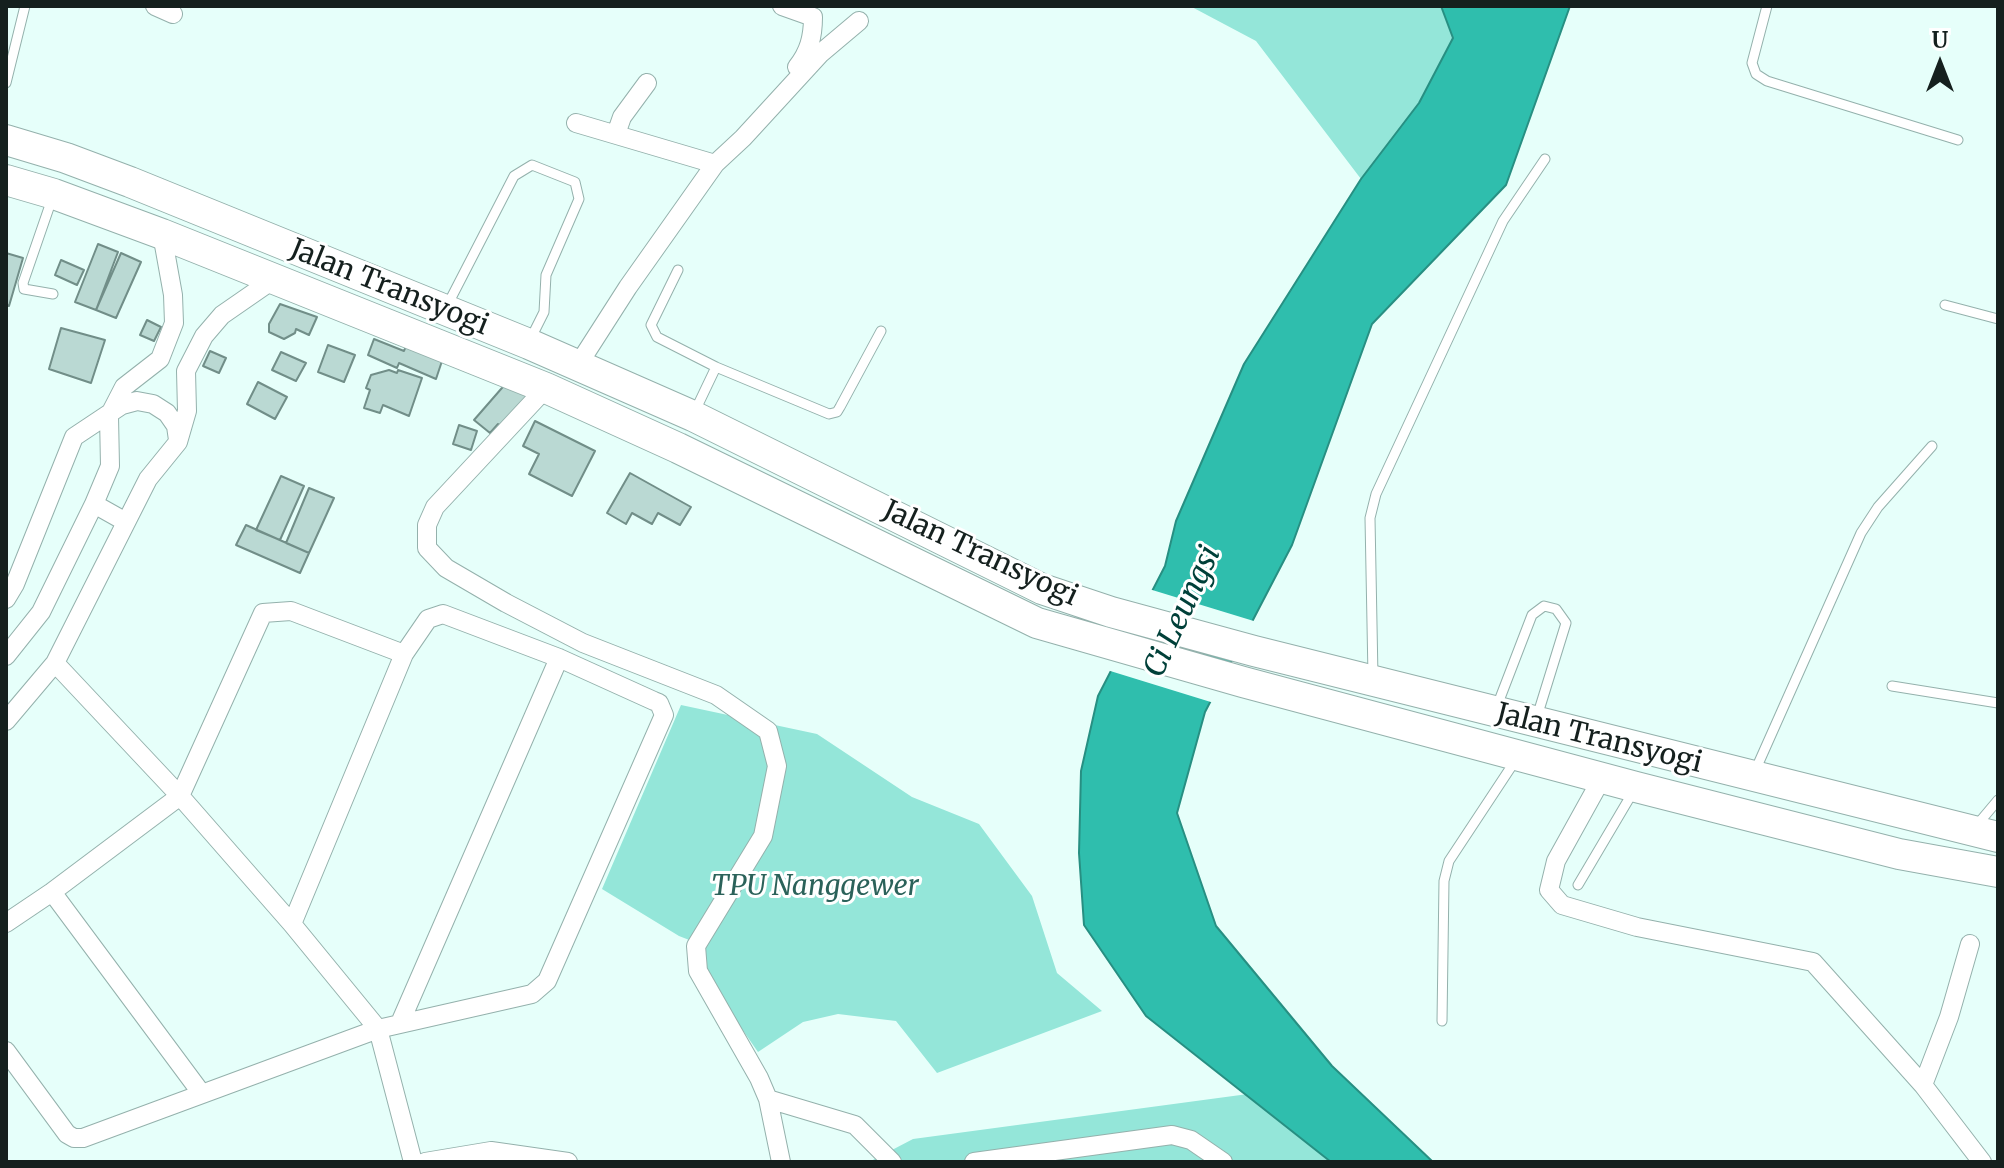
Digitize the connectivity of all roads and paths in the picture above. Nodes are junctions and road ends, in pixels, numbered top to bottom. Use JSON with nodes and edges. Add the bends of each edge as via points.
{"nodes":[{"id":1,"x":25,"y":6,"type":"edge"},
{"id":2,"x":155,"y":6,"type":"edge"},
{"id":3,"x":782,"y":6,"type":"edge"},
{"id":4,"x":1767,"y":6,"type":"edge"},
{"id":5,"x":173,"y":14,"type":"dead end"},
{"id":6,"x":859,"y":21,"type":"dead end"},
{"id":7,"x":6,"y":83,"type":"edge"},
{"id":8,"x":647,"y":83,"type":"dead end"},
{"id":9,"x":576,"y":123,"type":"dead end"},
{"id":10,"x":616,"y":134,"type":"junction"},
{"id":11,"x":6,"y":140,"type":"edge"},
{"id":12,"x":1958,"y":140,"type":"dead end"},
{"id":13,"x":1545,"y":159,"type":"dead end"},
{"id":14,"x":707,"y":162,"type":"junction"},
{"id":15,"x":6,"y":180,"type":"edge"},
{"id":16,"x":54,"y":194,"type":"junction"},
{"id":17,"x":162,"y":234,"type":"junction"},
{"id":18,"x":678,"y":270,"type":"dead end"},
{"id":19,"x":274,"y":279,"type":"junction"},
{"id":20,"x":53,"y":294,"type":"dead end"},
{"id":21,"x":1945,"y":305,"type":"dead end"},
{"id":22,"x":445,"y":311,"type":"junction"},
{"id":23,"x":1998,"y":319,"type":"edge"},
{"id":24,"x":174,"y":323,"type":"junction"},
{"id":25,"x":881,"y":331,"type":"dead end"},
{"id":26,"x":204,"y":336,"type":"junction"},
{"id":27,"x":529,"y":344,"type":"junction"},
{"id":28,"x":578,"y":365,"type":"junction"},
{"id":29,"x":716,"y":367,"type":"junction"},
{"id":30,"x":546,"y":388,"type":"junction"},
{"id":31,"x":109,"y":416,"type":"junction"},
{"id":32,"x":693,"y":416,"type":"junction"},
{"id":33,"x":178,"y":442,"type":"junction"},
{"id":34,"x":1932,"y":446,"type":"dead end"},
{"id":35,"x":94,"y":504,"type":"junction"},
{"id":36,"x":126,"y":522,"type":"junction"},
{"id":37,"x":9,"y":588,"type":"edge"},
{"id":38,"x":404,"y":654,"type":"junction"},
{"id":39,"x":6,"y":656,"type":"edge"},
{"id":40,"x":559,"y":658,"type":"junction"},
{"id":41,"x":55,"y":663,"type":"junction"},
{"id":42,"x":1373,"y":681,"type":"junction"},
{"id":43,"x":1892,"y":686,"type":"dead end"},
{"id":44,"x":1998,"y":703,"type":"edge"},
{"id":45,"x":1540,"y":707,"type":"dead end"},
{"id":46,"x":1494,"y":713,"type":"junction"},
{"id":47,"x":6,"y":721,"type":"edge"},
{"id":48,"x":1520,"y":754,"type":"junction"},
{"id":49,"x":1752,"y":777,"type":"junction"},
{"id":50,"x":1602,"y":778,"type":"junction"},
{"id":51,"x":1636,"y":787,"type":"junction"},
{"id":52,"x":180,"y":796,"type":"junction"},
{"id":53,"x":1998,"y":800,"type":"edge"},
{"id":54,"x":1985,"y":835,"type":"edge"},
{"id":55,"x":1998,"y":872,"type":"edge"},
{"id":56,"x":1578,"y":885,"type":"dead end"},
{"id":57,"x":52,"y":892,"type":"junction"},
{"id":58,"x":6,"y":923,"type":"edge"},
{"id":59,"x":292,"y":924,"type":"junction"},
{"id":60,"x":1970,"y":944,"type":"dead end"},
{"id":61,"x":1442,"y":1021,"type":"dead end"},
{"id":62,"x":400,"y":1023,"type":"junction"},
{"id":63,"x":378,"y":1029,"type":"junction"},
{"id":64,"x":6,"y":1051,"type":"edge"},
{"id":65,"x":1923,"y":1085,"type":"junction"},
{"id":66,"x":202,"y":1094,"type":"junction"},
{"id":67,"x":768,"y":1099,"type":"junction"},
{"id":68,"x":1998,"y":1152,"type":"edge"},
{"id":69,"x":489,"y":1157,"type":"edge"},
{"id":70,"x":413,"y":1162,"type":"edge"},
{"id":71,"x":425,"y":1162,"type":"edge"},
{"id":72,"x":568,"y":1162,"type":"edge"},
{"id":73,"x":781,"y":1162,"type":"edge"},
{"id":74,"x":892,"y":1162,"type":"edge"},
{"id":75,"x":974,"y":1162,"type":"edge"},
{"id":76,"x":1223,"y":1162,"type":"edge"},
{"id":77,"x":1982,"y":1162,"type":"edge"},
{"id":78,"x":1990,"y":1162,"type":"edge"}],
"edges":[{"from":1,"to":7,"type":"lane"},
{"from":2,"to":5,"type":"street"},
{"from":3,"to":14,"type":"street","via":[[813,17],[805,57]]},
{"from":4,"to":12,"type":"lane","via":[[1752,63],[1756,74]]},
{"from":6,"to":14,"type":"street"},
{"from":8,"to":10,"type":"street"},
{"from":9,"to":10,"type":"street"},
{"from":10,"to":14,"type":"street"},
{"from":11,"to":22,"type":"highway","name":"Jalan Transyogi","via":[[130,182]]},
{"from":13,"to":42,"type":"lane","via":[[1503,221],[1376,494],[1370,518]]},
{"from":14,"to":28,"type":"street"},
{"from":15,"to":16,"type":"highway","name":"Jalan Transyogi"},
{"from":16,"to":17,"type":"highway","name":"Jalan Transyogi"},
{"from":16,"to":20,"type":"lane","via":[[23,283],[24,289]]},
{"from":17,"to":19,"type":"highway","name":"Jalan Transyogi"},
{"from":17,"to":24,"type":"street"},
{"from":18,"to":29,"type":"lane","via":[[651,325],[653,331]]},
{"from":19,"to":26,"type":"street","via":[[222,315]]},
{"from":19,"to":30,"type":"highway","name":"Jalan Transyogi"},
{"from":21,"to":23,"type":"lane"},
{"from":22,"to":27,"type":"highway","name":"Jalan Transyogi"},
{"from":22,"to":27,"type":"lane","via":[[514,176],[532,165],[575,182],[579,199],[546,275],[544,312]]},
{"from":24,"to":26,"type":"street"},
{"from":24,"to":31,"type":"street","via":[[160,359],[124,387]]},
{"from":25,"to":29,"type":"lane","via":[[833,414]]},
{"from":26,"to":33,"type":"street","via":[[186,371],[187,411]]},
{"from":27,"to":28,"type":"highway","name":"Jalan Transyogi"},
{"from":28,"to":32,"type":"highway","name":"Jalan Transyogi"},
{"from":29,"to":32,"type":"lane"},
{"from":30,"to":48,"type":"highway","name":"Jalan Transyogi","via":[[1037,623]]},
{"from":30,"to":67,"type":"street","via":[[435,507],[427,525],[427,548],[446,568],[506,603],[583,643],[716,695],[768,731],[777,766],[763,836],[696,946],[698,971]]},
{"from":31,"to":33,"type":"street","via":[[122,405],[153,404],[172,419]]},
{"from":31,"to":35,"type":"street","via":[[110,466]]},
{"from":31,"to":37,"type":"street","via":[[74,437]]},
{"from":32,"to":42,"type":"highway","name":"Jalan Transyogi","via":[[1018,578],[1111,612]]},
{"from":33,"to":36,"type":"street","via":[[148,479]]},
{"from":34,"to":49,"type":"lane","via":[[1861,533]]},
{"from":35,"to":36,"type":"street"},
{"from":35,"to":39,"type":"street","via":[[41,612]]},
{"from":36,"to":41,"type":"street"},
{"from":38,"to":40,"type":"street","via":[[428,619],[443,614]]},
{"from":38,"to":52,"type":"street","via":[[291,611],[263,613]]},
{"from":38,"to":59,"type":"street"},
{"from":40,"to":62,"type":"street"},
{"from":40,"to":62,"type":"street","via":[[659,703],[664,715],[547,981],[532,994]]},
{"from":41,"to":47,"type":"street"},
{"from":41,"to":52,"type":"street"},
{"from":42,"to":46,"type":"highway","name":"Jalan Transyogi"},
{"from":43,"to":44,"type":"lane"},
{"from":45,"to":46,"type":"lane","via":[[1566,623],[1556,609],[1544,606],[1532,615]]},
{"from":46,"to":49,"type":"highway","name":"Jalan Transyogi"},
{"from":48,"to":50,"type":"highway","name":"Jalan Transyogi"},
{"from":48,"to":61,"type":"lane","via":[[1449,861],[1444,881]]},
{"from":49,"to":54,"type":"highway","name":"Jalan Transyogi"},
{"from":50,"to":51,"type":"highway","name":"Jalan Transyogi"},
{"from":50,"to":65,"type":"street","via":[[1556,861],[1549,890],[1562,905],[1637,927],[1813,962]]},
{"from":51,"to":55,"type":"highway","name":"Jalan Transyogi","via":[[1899,854]]},
{"from":51,"to":56,"type":"lane"},
{"from":52,"to":57,"type":"street"},
{"from":52,"to":59,"type":"street"},
{"from":53,"to":54,"type":"lane"},
{"from":57,"to":58,"type":"street"},
{"from":57,"to":66,"type":"street"},
{"from":59,"to":63,"type":"street"},
{"from":60,"to":65,"type":"street"},
{"from":62,"to":63,"type":"street"},
{"from":63,"to":66,"type":"street"},
{"from":63,"to":70,"type":"street"},
{"from":64,"to":66,"type":"street","via":[[74,1138]]},
{"from":65,"to":77,"type":"street"},
{"from":67,"to":73,"type":"street"},
{"from":67,"to":74,"type":"street","via":[[855,1125]]},
{"from":68,"to":78,"type":"street"},
{"from":69,"to":71,"type":"street"},
{"from":69,"to":72,"type":"street"},
{"from":75,"to":76,"type":"street","via":[[1172,1135],[1191,1140]]}]}
